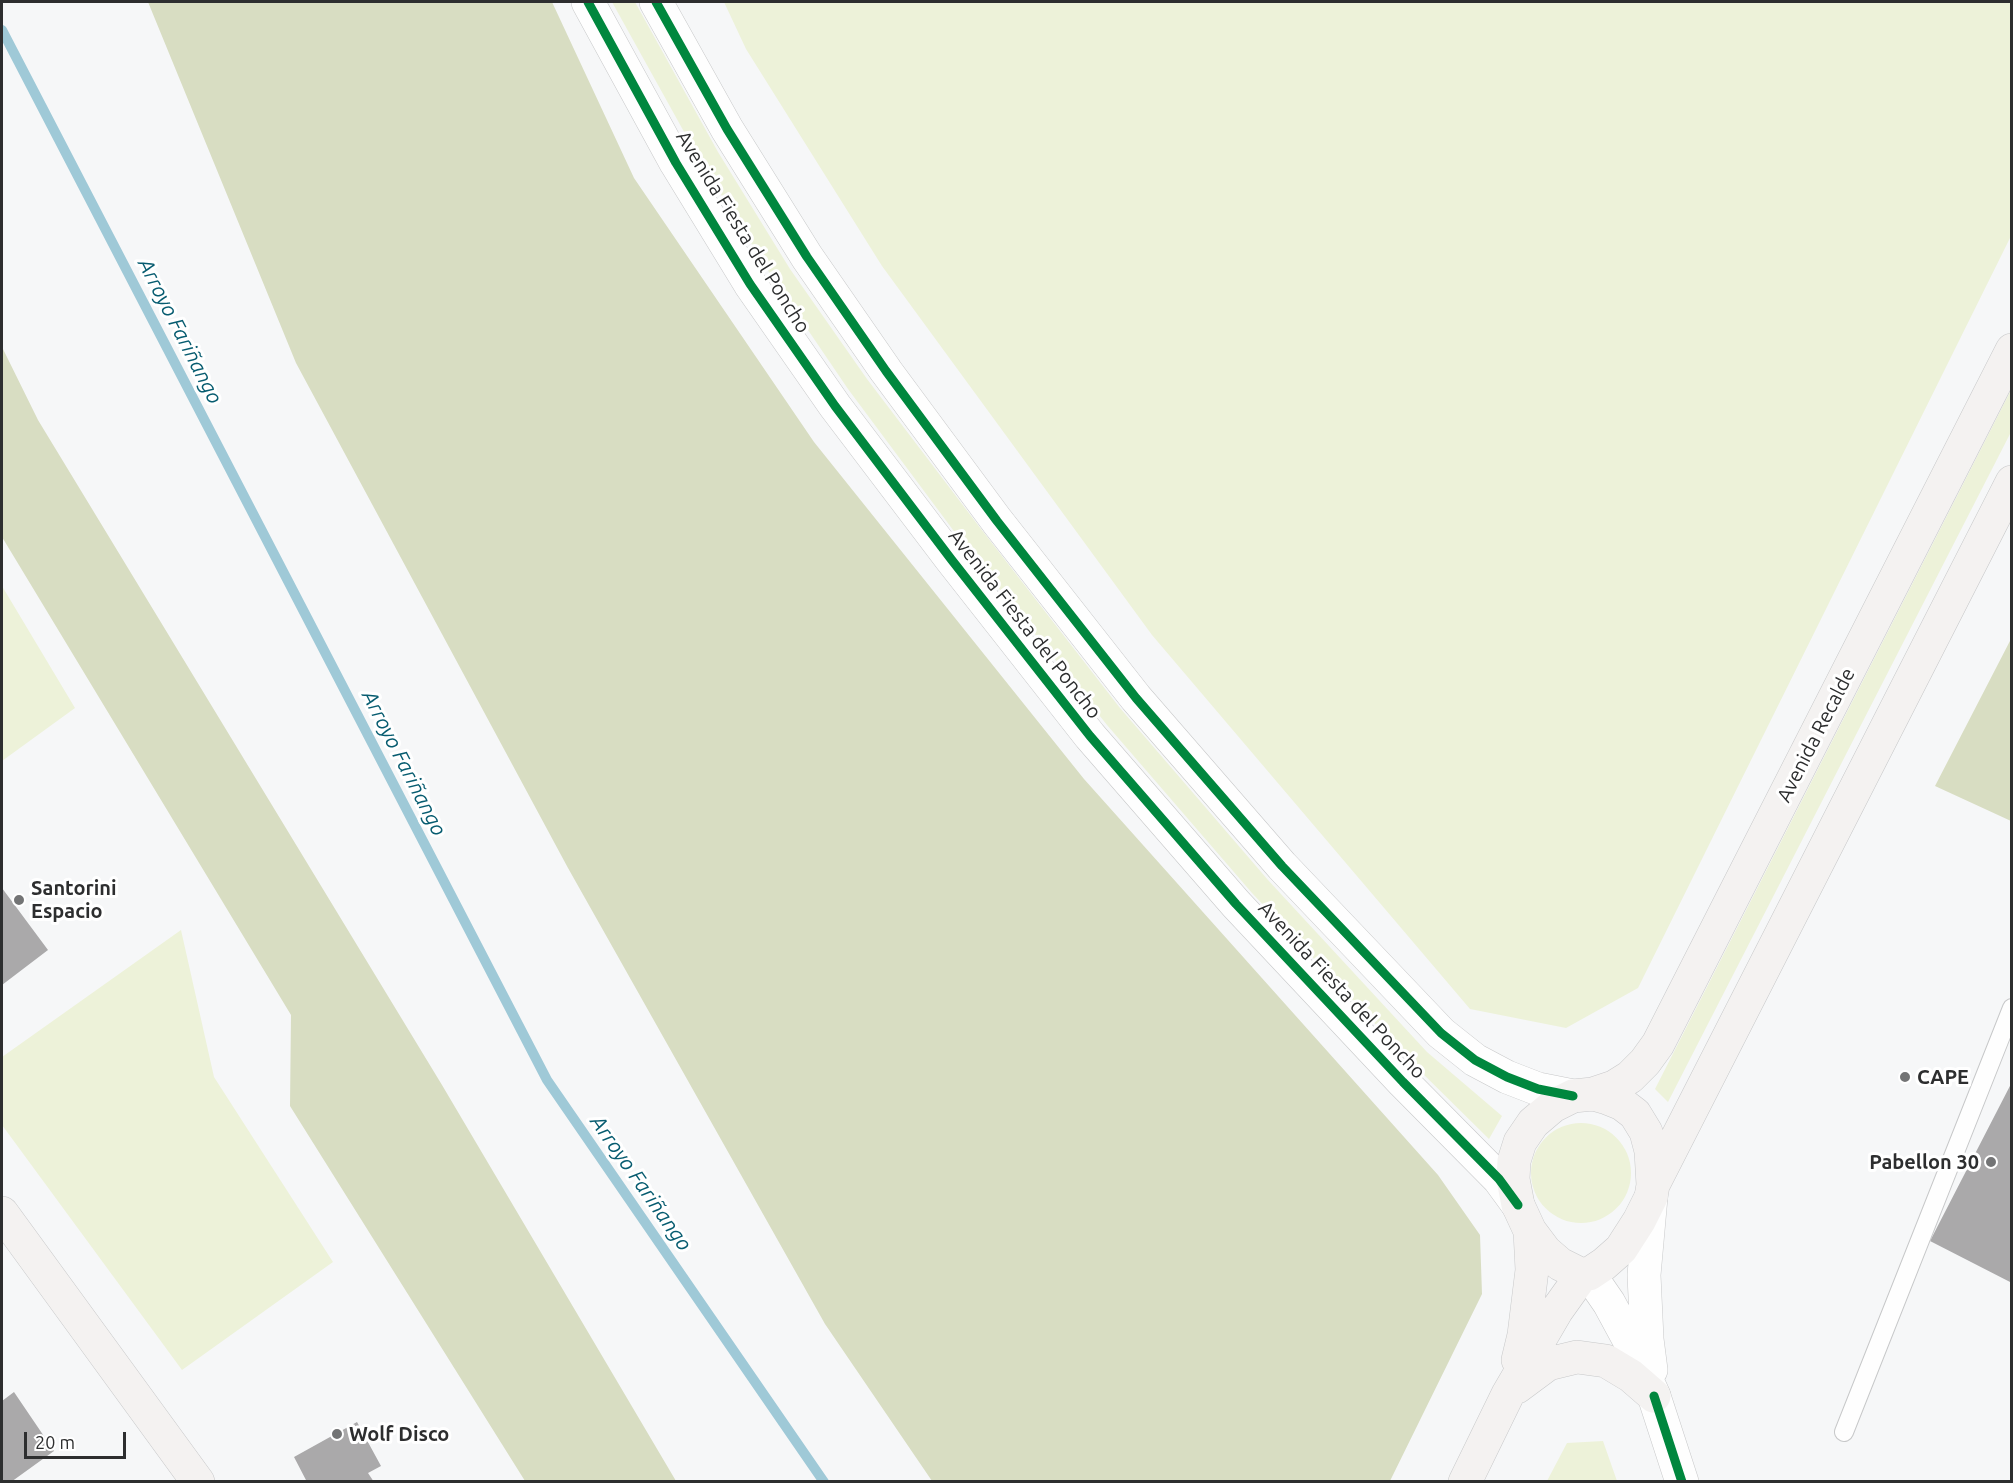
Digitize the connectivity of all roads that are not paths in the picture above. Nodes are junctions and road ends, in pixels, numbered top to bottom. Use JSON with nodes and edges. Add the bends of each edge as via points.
{"nodes":[{"id":1,"x":588,"y":2,"type":"edge"},
{"id":2,"x":656,"y":2,"type":"edge"},
{"id":3,"x":2012,"y":350,"type":"edge"},
{"id":4,"x":2012,"y":482,"type":"edge"},
{"id":5,"x":2012,"y":1008,"type":"edge"},
{"id":6,"x":1583,"y":1095,"type":"junction"},
{"id":7,"x":1652,"y":1191,"type":"junction"},
{"id":8,"x":2,"y":1213,"type":"edge"},
{"id":9,"x":1524,"y":1218,"type":"junction"},
{"id":10,"x":1585,"y":1274,"type":"junction"},
{"id":11,"x":1508,"y":1394,"type":"junction"},
{"id":12,"x":1654,"y":1396,"type":"junction"},
{"id":13,"x":1844,"y":1432,"type":"dead end"},
{"id":14,"x":198,"y":1482,"type":"edge"},
{"id":15,"x":1465,"y":1482,"type":"edge"},
{"id":16,"x":1682,"y":1482,"type":"edge"}],
"edges":[{"from":1,"to":9,"type":"street","name":"Avenida Fiesta del Poncho","via":[[676,163],[750,284],[835,406],[951,559],[1090,736],[1228,895],[1402,1082],[1499,1179]]},
{"from":2,"to":6,"type":"street","name":"Avenida Fiesta del Poncho","via":[[727,129],[807,257],[997,521],[1136,698],[1282,866],[1441,1033],[1475,1060],[1507,1077],[1538,1089]]},
{"from":3,"to":6,"type":"main road","name":"Avenida Recalde","via":[[1658,1044],[1630,1077],[1614,1087]]},
{"from":4,"to":7,"type":"main road"},
{"from":5,"to":13,"type":"lane"},
{"from":6,"to":7,"type":"main road","via":[[1607,1098],[1635,1114],[1651,1151]]},
{"from":6,"to":9,"type":"main road","via":[[1553,1106],[1533,1123],[1520,1143],[1513,1179]]},
{"from":7,"to":10,"type":"main road","via":[[1621,1249]]},
{"from":7,"to":12,"type":"street","via":[[1644,1275]]},
{"from":8,"to":14,"type":"main road"},
{"from":9,"to":10,"type":"main road","via":[[1545,1251],[1560,1264]]},
{"from":9,"to":11,"type":"main road","via":[[1532,1270],[1524,1335]]},
{"from":10,"to":11,"type":"main road","via":[[1557,1310]]},
{"from":10,"to":12,"type":"street","via":[[1609,1303]]},
{"from":11,"to":12,"type":"main road","via":[[1548,1364],[1577,1357],[1606,1361]]},
{"from":11,"to":15,"type":"main road"},
{"from":12,"to":16,"type":"street"}]}
